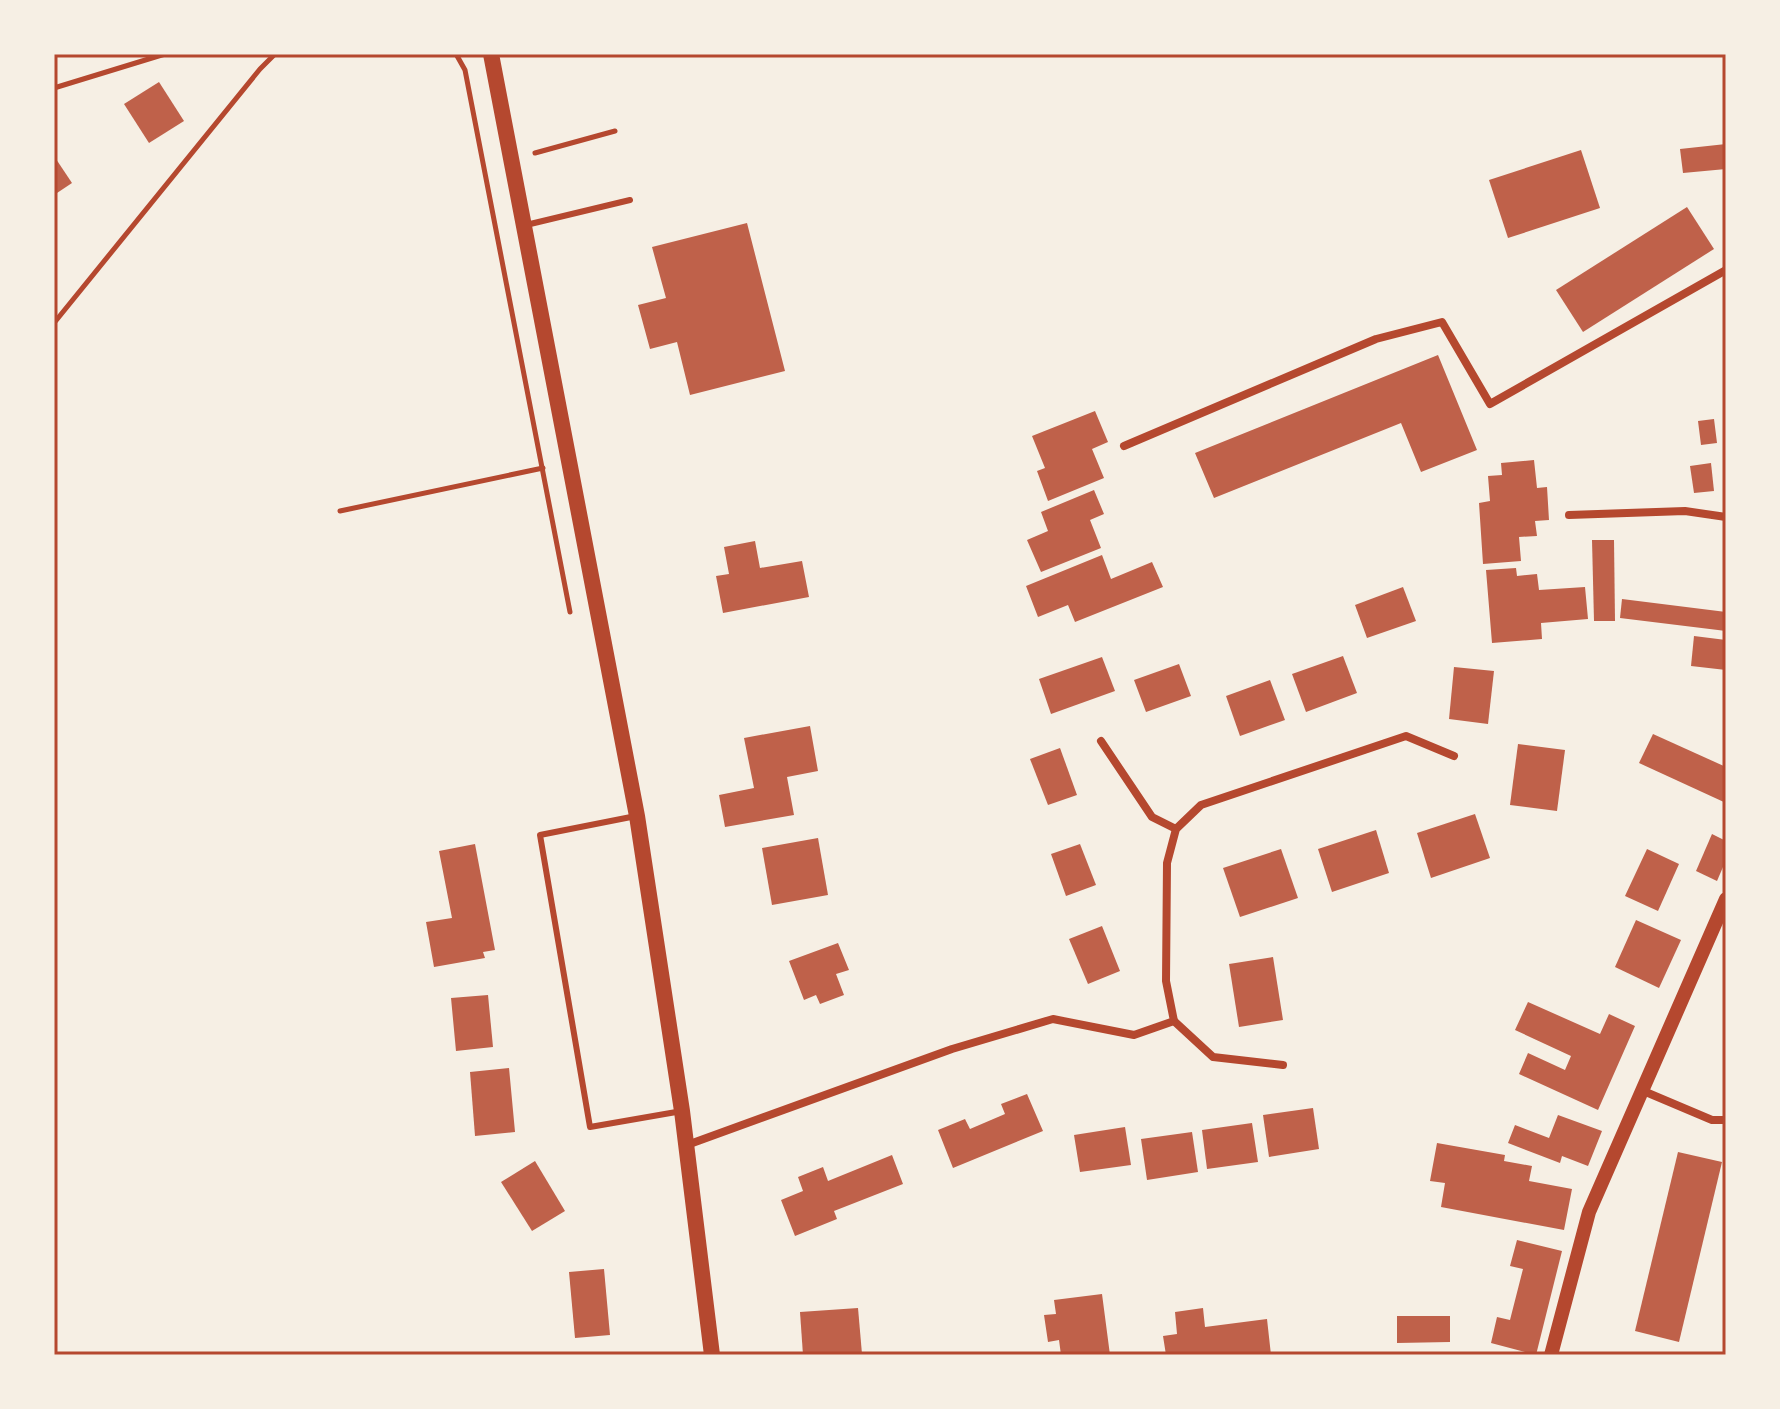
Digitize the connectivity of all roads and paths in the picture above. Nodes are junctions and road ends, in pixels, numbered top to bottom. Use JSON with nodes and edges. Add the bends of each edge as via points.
{"nodes":[{"id":1,"x":165,"y":54,"type":"edge"},
{"id":2,"x":275,"y":54,"type":"edge"},
{"id":3,"x":456,"y":54,"type":"edge"},
{"id":4,"x":491,"y":54,"type":"edge"},
{"id":5,"x":54,"y":88,"type":"edge"},
{"id":6,"x":615,"y":131,"type":"dead end"},
{"id":7,"x":544,"y":151,"type":"dead end"},
{"id":8,"x":630,"y":200,"type":"dead end"},
{"id":9,"x":523,"y":226,"type":"junction"},
{"id":10,"x":1726,"y":270,"type":"edge"},
{"id":11,"x":54,"y":323,"type":"edge"},
{"id":12,"x":1124,"y":446,"type":"dead end"},
{"id":13,"x":568,"y":463,"type":"junction"},
{"id":14,"x":541,"y":468,"type":"junction"},
{"id":15,"x":340,"y":511,"type":"dead end"},
{"id":16,"x":1569,"y":515,"type":"dead end"},
{"id":17,"x":1726,"y":517,"type":"edge"},
{"id":18,"x":571,"y":621,"type":"dead end"},
{"id":19,"x":1101,"y":741,"type":"dead end"},
{"id":20,"x":1454,"y":756,"type":"dead end"},
{"id":21,"x":637,"y":816,"type":"junction"},
{"id":22,"x":1176,"y":829,"type":"junction"},
{"id":23,"x":1726,"y":899,"type":"edge"},
{"id":24,"x":1174,"y":1021,"type":"junction"},
{"id":25,"x":1283,"y":1065,"type":"dead end"},
{"id":26,"x":1641,"y":1090,"type":"junction"},
{"id":27,"x":682,"y":1111,"type":"junction"},
{"id":28,"x":1726,"y":1120,"type":"edge"},
{"id":29,"x":686,"y":1145,"type":"junction"},
{"id":30,"x":712,"y":1355,"type":"edge"},
{"id":31,"x":1551,"y":1355,"type":"edge"}],
"edges":[{"from":1,"to":5,"type":"path"},
{"from":2,"to":11,"type":"path"},
{"from":3,"to":14,"type":"path","via":[[465,70]]},
{"from":4,"to":9,"type":"main road"},
{"from":6,"to":7,"type":"path"},
{"from":8,"to":9,"type":"lane"},
{"from":9,"to":13,"type":"main road"},
{"from":10,"to":12,"type":"street","via":[[1490,404],[1442,322],[1376,339]]},
{"from":13,"to":14,"type":"path"},
{"from":13,"to":21,"type":"main road"},
{"from":14,"to":15,"type":"path"},
{"from":14,"to":18,"type":"path"},
{"from":16,"to":17,"type":"street","via":[[1685,511]]},
{"from":19,"to":22,"type":"street","via":[[1152,817]]},
{"from":20,"to":22,"type":"street","via":[[1406,736],[1201,805]]},
{"from":21,"to":27,"type":"main road"},
{"from":21,"to":27,"type":"lane","via":[[540,835],[590,1127]]},
{"from":22,"to":24,"type":"street","via":[[1167,863],[1166,981]]},
{"from":23,"to":26,"type":"street"},
{"from":24,"to":25,"type":"street","via":[[1213,1057]]},
{"from":24,"to":29,"type":"street","via":[[1134,1035],[1053,1019],[952,1049]]},
{"from":26,"to":28,"type":"street","via":[[1712,1120]]},
{"from":26,"to":31,"type":"street","via":[[1589,1212]]},
{"from":27,"to":29,"type":"main road"},
{"from":29,"to":30,"type":"main road"}]}
